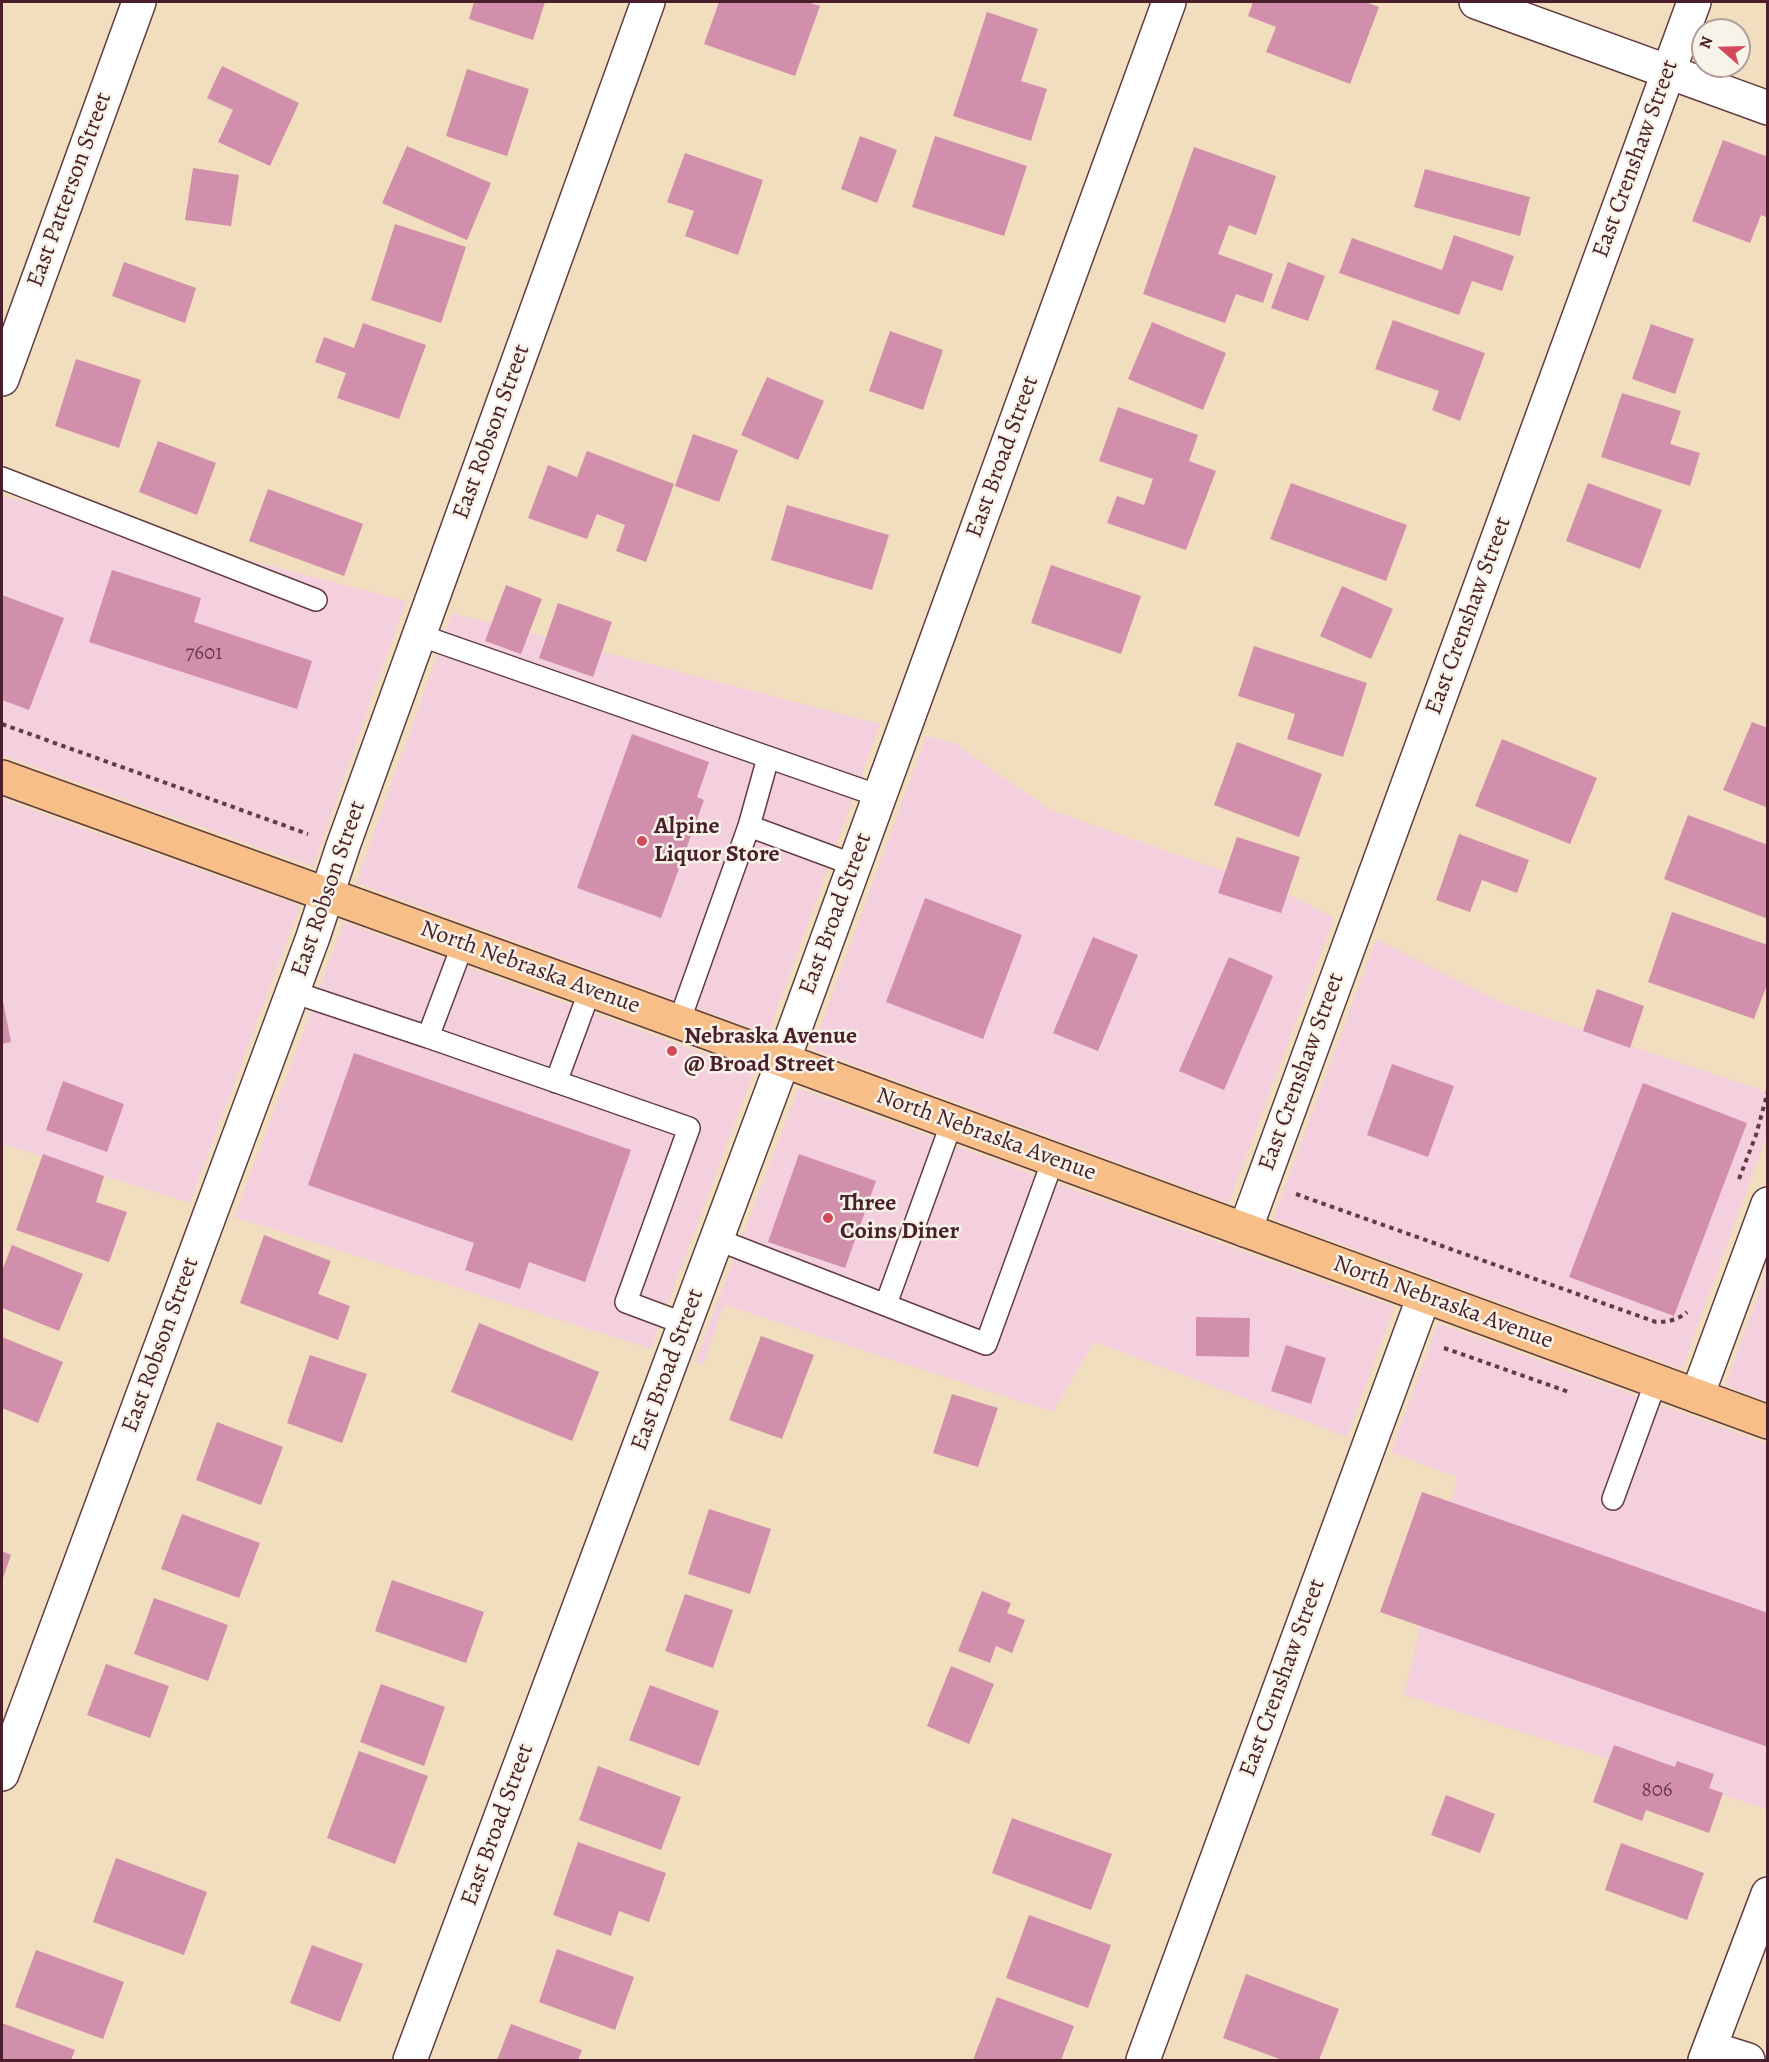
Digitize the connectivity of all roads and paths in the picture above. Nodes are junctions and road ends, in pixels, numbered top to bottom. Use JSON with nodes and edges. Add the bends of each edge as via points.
{"nodes":[{"id":1,"x":139,"y":2,"type":"edge"},
{"id":2,"x":648,"y":2,"type":"edge"},
{"id":3,"x":1169,"y":2,"type":"edge"},
{"id":4,"x":1476,"y":2,"type":"edge"},
{"id":5,"x":1694,"y":2,"type":"edge"},
{"id":6,"x":1669,"y":72,"type":"junction"},
{"id":7,"x":1767,"y":108,"type":"edge"},
{"id":8,"x":2,"y":379,"type":"edge"},
{"id":9,"x":2,"y":478,"type":"edge"},
{"id":10,"x":316,"y":600,"type":"dead end"},
{"id":11,"x":419,"y":635,"type":"junction"},
{"id":12,"x":2,"y":724,"type":"edge"},
{"id":13,"x":768,"y":758,"type":"junction"},
{"id":14,"x":2,"y":777,"type":"edge"},
{"id":15,"x":879,"y":796,"type":"junction"},
{"id":16,"x":749,"y":826,"type":"junction"},
{"id":17,"x":343,"y":846,"type":"junction"},
{"id":18,"x":854,"y":865,"type":"junction"},
{"id":19,"x":329,"y":895,"type":"junction"},
{"id":20,"x":463,"y":944,"type":"junction"},
{"id":21,"x":590,"y":990,"type":"junction"},
{"id":22,"x":293,"y":992,"type":"junction"},
{"id":23,"x":679,"y":1022,"type":"junction"},
{"id":24,"x":428,"y":1037,"type":"junction"},
{"id":25,"x":783,"y":1061,"type":"junction"},
{"id":26,"x":556,"y":1082,"type":"junction"},
{"id":27,"x":952,"y":1122,"type":"junction"},
{"id":28,"x":1053,"y":1160,"type":"junction"},
{"id":29,"x":1262,"y":1182,"type":"junction"},
{"id":30,"x":1767,"y":1204,"type":"edge"},
{"id":31,"x":1245,"y":1230,"type":"junction"},
{"id":32,"x":716,"y":1239,"type":"junction"},
{"id":33,"x":1424,"y":1296,"type":"junction"},
{"id":34,"x":886,"y":1304,"type":"junction"},
{"id":35,"x":1680,"y":1318,"type":"dead end"},
{"id":36,"x":685,"y":1324,"type":"junction"},
{"id":37,"x":1656,"y":1381,"type":"junction"},
{"id":38,"x":1697,"y":1396,"type":"junction"},
{"id":39,"x":1767,"y":1422,"type":"edge"},
{"id":40,"x":1613,"y":1499,"type":"dead end"},
{"id":41,"x":2,"y":1774,"type":"edge"},
{"id":42,"x":1767,"y":1894,"type":"edge"},
{"id":43,"x":1708,"y":2054,"type":"edge"},
{"id":44,"x":411,"y":2061,"type":"edge"},
{"id":45,"x":1143,"y":2061,"type":"edge"},
{"id":46,"x":1748,"y":2061,"type":"edge"}],
"edges":[{"from":1,"to":8,"type":"street","name":"East Patterson Street"},
{"from":2,"to":11,"type":"street","name":"East Robson Street"},
{"from":3,"to":15,"type":"street","name":"East Broad Street"},
{"from":4,"to":6,"type":"street"},
{"from":5,"to":6,"type":"street","name":"East Crenshaw Street"},
{"from":6,"to":7,"type":"street"},
{"from":6,"to":29,"type":"street","name":"East Crenshaw Street"},
{"from":9,"to":10,"type":"lane"},
{"from":11,"to":13,"type":"lane"},
{"from":11,"to":17,"type":"street","name":"East Robson Street"},
{"from":12,"to":17,"type":"path"},
{"from":13,"to":15,"type":"lane"},
{"from":13,"to":16,"type":"lane"},
{"from":14,"to":19,"type":"main road","name":"North Nebraska Avenue"},
{"from":15,"to":18,"type":"street","name":"East Broad Street"},
{"from":16,"to":18,"type":"lane"},
{"from":16,"to":23,"type":"lane"},
{"from":17,"to":19,"type":"street","name":"East Robson Street"},
{"from":18,"to":25,"type":"street","name":"East Broad Street"},
{"from":19,"to":20,"type":"main road","name":"North Nebraska Avenue"},
{"from":19,"to":22,"type":"street","name":"East Robson Street"},
{"from":20,"to":21,"type":"main road","name":"North Nebraska Avenue"},
{"from":20,"to":24,"type":"lane"},
{"from":21,"to":23,"type":"main road","name":"North Nebraska Avenue"},
{"from":21,"to":26,"type":"lane"},
{"from":22,"to":24,"type":"lane"},
{"from":22,"to":41,"type":"street","name":"East Robson Street"},
{"from":23,"to":25,"type":"main road","name":"North Nebraska Avenue"},
{"from":24,"to":26,"type":"lane"},
{"from":25,"to":27,"type":"main road","name":"North Nebraska Avenue"},
{"from":25,"to":32,"type":"street","name":"East Broad Street"},
{"from":26,"to":36,"type":"lane","via":[[689,1128],[626,1302]]},
{"from":27,"to":28,"type":"main road","name":"North Nebraska Avenue"},
{"from":27,"to":34,"type":"lane"},
{"from":28,"to":31,"type":"main road","name":"North Nebraska Avenue"},
{"from":28,"to":34,"type":"lane","via":[[986,1344]]},
{"from":29,"to":31,"type":"street","name":"East Crenshaw Street"},
{"from":29,"to":35,"type":"path","via":[[1656,1322]]},
{"from":30,"to":38,"type":"street"},
{"from":31,"to":33,"type":"main road","name":"North Nebraska Avenue"},
{"from":32,"to":34,"type":"lane"},
{"from":32,"to":36,"type":"street","name":"East Broad Street"},
{"from":33,"to":37,"type":"main road","name":"North Nebraska Avenue"},
{"from":33,"to":45,"type":"street","name":"East Crenshaw Street"},
{"from":36,"to":44,"type":"street","name":"East Broad Street"},
{"from":37,"to":38,"type":"main road","name":"North Nebraska Avenue"},
{"from":37,"to":40,"type":"lane"},
{"from":38,"to":39,"type":"main road","name":"North Nebraska Avenue"},
{"from":42,"to":43,"type":"street"},
{"from":43,"to":46,"type":"street"}]}
